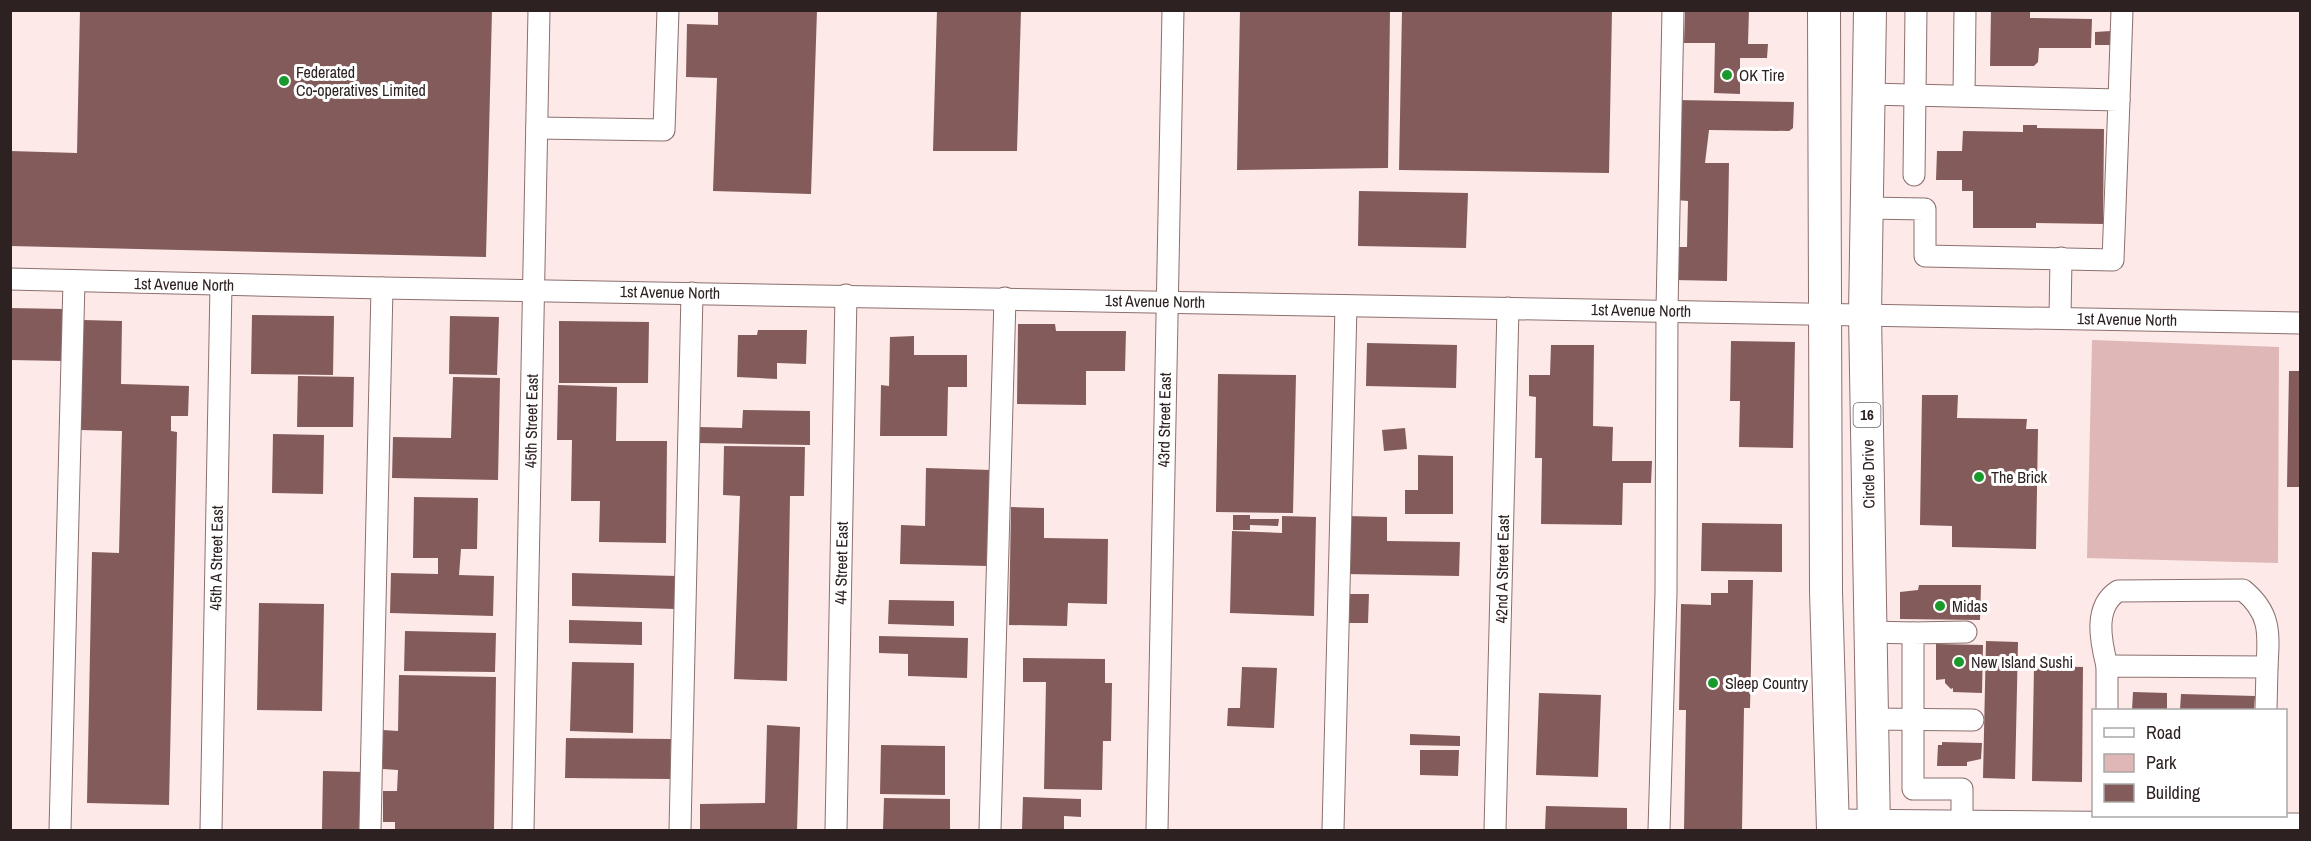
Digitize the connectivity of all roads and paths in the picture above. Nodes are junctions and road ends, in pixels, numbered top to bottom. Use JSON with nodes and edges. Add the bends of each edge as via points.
{"nodes":[{"id":1,"x":539,"y":10,"type":"edge"},
{"id":2,"x":668,"y":10,"type":"edge"},
{"id":3,"x":1173,"y":10,"type":"edge"},
{"id":4,"x":1673,"y":10,"type":"edge"},
{"id":5,"x":1824,"y":10,"type":"edge"},
{"id":6,"x":1870,"y":10,"type":"edge"},
{"id":7,"x":1916,"y":10,"type":"edge"},
{"id":8,"x":1965,"y":10,"type":"edge"},
{"id":9,"x":2122,"y":10,"type":"edge"},
{"id":10,"x":1869,"y":94,"type":"junction"},
{"id":11,"x":1915,"y":96,"type":"junction"},
{"id":12,"x":1964,"y":96,"type":"junction"},
{"id":13,"x":2119,"y":100,"type":"junction"},
{"id":14,"x":537,"y":128,"type":"junction"},
{"id":15,"x":1914,"y":175,"type":"dead end"},
{"id":16,"x":1866,"y":208,"type":"junction"},
{"id":17,"x":2061,"y":258,"type":"junction"},
{"id":18,"x":10,"y":279,"type":"edge"},
{"id":19,"x":74,"y":281,"type":"junction"},
{"id":20,"x":221,"y":285,"type":"junction"},
{"id":21,"x":382,"y":288,"type":"junction"},
{"id":22,"x":534,"y":291,"type":"junction"},
{"id":23,"x":692,"y":293,"type":"junction"},
{"id":24,"x":846,"y":295,"type":"junction"},
{"id":25,"x":1005,"y":298,"type":"junction"},
{"id":26,"x":1167,"y":302,"type":"junction"},
{"id":27,"x":1346,"y":306,"type":"junction"},
{"id":28,"x":1508,"y":308,"type":"junction"},
{"id":29,"x":1667,"y":310,"type":"junction"},
{"id":30,"x":1824,"y":313,"type":"junction"},
{"id":31,"x":1865,"y":314,"type":"junction"},
{"id":32,"x":2060,"y":318,"type":"junction"},
{"id":33,"x":2301,"y":322,"type":"edge"},
{"id":34,"x":1966,"y":632,"type":"dead end"},
{"id":35,"x":1870,"y":633,"type":"junction"},
{"id":36,"x":1913,"y":633,"type":"junction"},
{"id":37,"x":2107,"y":666,"type":"junction"},
{"id":38,"x":2267,"y":667,"type":"junction"},
{"id":39,"x":2107,"y":709,"type":"edge"},
{"id":40,"x":2266,"y":709,"type":"edge"},
{"id":41,"x":1872,"y":719,"type":"junction"},
{"id":42,"x":1913,"y":720,"type":"junction"},
{"id":43,"x":1973,"y":720,"type":"dead end"},
{"id":44,"x":2106,"y":819,"type":"edge"},
{"id":45,"x":2264,"y":820,"type":"edge"},
{"id":46,"x":1962,"y":821,"type":"junction"},
{"id":47,"x":2301,"y":824,"type":"edge"},
{"id":48,"x":1833,"y":825,"type":"edge"},
{"id":49,"x":1874,"y":825,"type":"edge"},
{"id":50,"x":2046,"y":826,"type":"edge"},
{"id":51,"x":60,"y":831,"type":"edge"},
{"id":52,"x":211,"y":831,"type":"edge"},
{"id":53,"x":370,"y":831,"type":"edge"},
{"id":54,"x":524,"y":831,"type":"edge"},
{"id":55,"x":681,"y":831,"type":"edge"},
{"id":56,"x":836,"y":831,"type":"edge"},
{"id":57,"x":990,"y":831,"type":"edge"},
{"id":58,"x":1157,"y":831,"type":"edge"},
{"id":59,"x":1333,"y":831,"type":"edge"},
{"id":60,"x":1495,"y":831,"type":"edge"},
{"id":61,"x":1659,"y":831,"type":"edge"}],
"edges":[{"from":1,"to":14,"type":"street","name":"45th Street East"},
{"from":2,"to":14,"type":"street","via":[[664,130]]},
{"from":3,"to":26,"type":"street","name":"43rd Street East"},
{"from":4,"to":29,"type":"street"},
{"from":5,"to":30,"type":"highway"},
{"from":6,"to":10,"type":"highway","name":"Circle Drive","number":"16"},
{"from":7,"to":11,"type":"street"},
{"from":8,"to":12,"type":"street"},
{"from":9,"to":13,"type":"street"},
{"from":10,"to":11,"type":"street"},
{"from":10,"to":16,"type":"highway","name":"Circle Drive","number":"16"},
{"from":11,"to":12,"type":"street"},
{"from":11,"to":15,"type":"street"},
{"from":12,"to":13,"type":"street"},
{"from":13,"to":17,"type":"street","via":[[2113,260]]},
{"from":14,"to":22,"type":"street","name":"45th Street East"},
{"from":16,"to":17,"type":"street","via":[[1925,209],[1925,256]]},
{"from":16,"to":31,"type":"highway","name":"Circle Drive","number":"16"},
{"from":17,"to":32,"type":"street"},
{"from":18,"to":19,"type":"street","name":"1st Avenue North"},
{"from":19,"to":20,"type":"street","name":"1st Avenue North"},
{"from":19,"to":51,"type":"street"},
{"from":20,"to":21,"type":"street","name":"1st Avenue North"},
{"from":20,"to":52,"type":"street","name":"45th A Street East"},
{"from":21,"to":22,"type":"street","name":"1st Avenue North"},
{"from":21,"to":53,"type":"street"},
{"from":22,"to":23,"type":"street","name":"1st Avenue North"},
{"from":22,"to":54,"type":"street","name":"45th Street East"},
{"from":23,"to":24,"type":"street","name":"1st Avenue North"},
{"from":23,"to":55,"type":"street"},
{"from":24,"to":25,"type":"street","name":"1st Avenue North"},
{"from":24,"to":56,"type":"street","name":"44 Street East"},
{"from":25,"to":26,"type":"street","name":"1st Avenue North"},
{"from":25,"to":57,"type":"street"},
{"from":26,"to":27,"type":"street","name":"1st Avenue North"},
{"from":26,"to":58,"type":"street","name":"43rd Street East"},
{"from":27,"to":28,"type":"street","name":"1st Avenue North"},
{"from":27,"to":59,"type":"street"},
{"from":28,"to":29,"type":"street","name":"1st Avenue North"},
{"from":28,"to":60,"type":"street","name":"42nd A Street East"},
{"from":29,"to":30,"type":"street","name":"1st Avenue North"},
{"from":29,"to":61,"type":"street","via":[[1666,593]]},
{"from":30,"to":31,"type":"street","name":"1st Avenue North"},
{"from":30,"to":48,"type":"highway"},
{"from":31,"to":32,"type":"street","name":"1st Avenue North"},
{"from":31,"to":35,"type":"highway","name":"Circle Drive","number":"16"},
{"from":32,"to":33,"type":"street","name":"1st Avenue North"},
{"from":34,"to":36,"type":"street"},
{"from":35,"to":36,"type":"street"},
{"from":35,"to":41,"type":"highway","name":"Circle Drive","number":"16"},
{"from":36,"to":42,"type":"street"},
{"from":37,"to":38,"type":"street"},
{"from":37,"to":38,"type":"street","via":[[2100,632],[2103,608],[2118,591],[2243,590],[2256,600],[2265,615],[2269,637]]},
{"from":37,"to":39,"type":"street"},
{"from":38,"to":40,"type":"street"},
{"from":41,"to":42,"type":"street"},
{"from":41,"to":49,"type":"highway","name":"Circle Drive","number":"16"},
{"from":42,"to":43,"type":"street"},
{"from":42,"to":46,"type":"street","via":[[1913,789],[1962,789]]},
{"from":44,"to":45,"type":"street"},
{"from":44,"to":50,"type":"street"},
{"from":45,"to":47,"type":"street"},
{"from":46,"to":49,"type":"street"},
{"from":46,"to":50,"type":"street"},
{"from":48,"to":49,"type":"street"}]}
